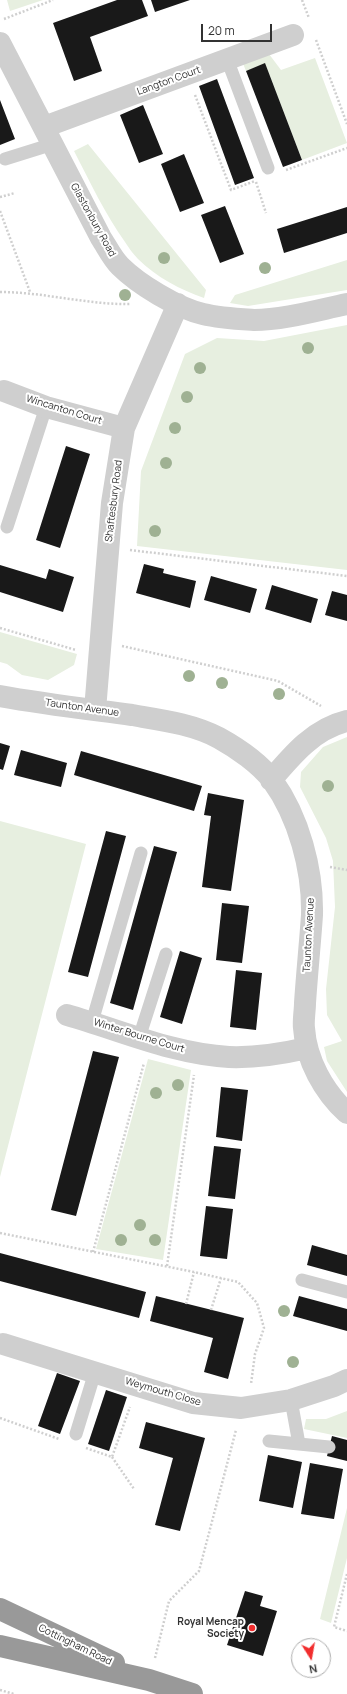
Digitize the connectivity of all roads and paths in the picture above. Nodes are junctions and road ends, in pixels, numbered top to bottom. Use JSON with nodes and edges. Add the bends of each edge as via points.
{"nodes":[{"id":1,"x":53,"y":0,"type":"edge"},
{"id":2,"x":302,"y":0,"type":"edge"},
{"id":3,"x":0,"y":21,"type":"edge"},
{"id":4,"x":310,"y":22,"type":"dead end"},
{"id":5,"x":293,"y":35,"type":"dead end"},
{"id":6,"x":315,"y":36,"type":"dead end"},
{"id":7,"x":0,"y":42,"type":"edge"},
{"id":8,"x":227,"y":60,"type":"junction"},
{"id":9,"x":347,"y":124,"type":"edge"},
{"id":10,"x":48,"y":135,"type":"junction"},
{"id":11,"x":5,"y":159,"type":"dead end"},
{"id":12,"x":268,"y":168,"type":"dead end"},
{"id":13,"x":255,"y":181,"type":"dead end"},
{"id":14,"x":15,"y":193,"type":"dead end"},
{"id":15,"x":0,"y":197,"type":"edge"},
{"id":16,"x":0,"y":212,"type":"edge"},
{"id":17,"x":266,"y":213,"type":"dead end"},
{"id":18,"x":0,"y":292,"type":"edge"},
{"id":19,"x":31,"y":293,"type":"junction"},
{"id":20,"x":139,"y":304,"type":"dead end"},
{"id":21,"x":178,"y":304,"type":"junction"},
{"id":22,"x":347,"y":304,"type":"edge"},
{"id":23,"x":4,"y":391,"type":"dead end"},
{"id":24,"x":46,"y":407,"type":"junction"},
{"id":25,"x":124,"y":428,"type":"junction"},
{"id":26,"x":7,"y":528,"type":"dead end"},
{"id":27,"x":108,"y":548,"type":"junction"},
{"id":28,"x":347,"y":576,"type":"edge"},
{"id":29,"x":0,"y":628,"type":"edge"},
{"id":30,"x":100,"y":648,"type":"junction"},
{"id":31,"x":0,"y":696,"type":"edge"},
{"id":32,"x":95,"y":710,"type":"junction"},
{"id":33,"x":343,"y":722,"type":"edge"},
{"id":34,"x":271,"y":780,"type":"junction"},
{"id":35,"x":141,"y":853,"type":"dead end"},
{"id":36,"x":166,"y":954,"type":"dead end"},
{"id":37,"x":67,"y":1015,"type":"dead end"},
{"id":38,"x":92,"y":1022,"type":"junction"},
{"id":39,"x":145,"y":1040,"type":"junction"},
{"id":40,"x":307,"y":1048,"type":"junction"},
{"id":41,"x":198,"y":1053,"type":"junction"},
{"id":42,"x":347,"y":1113,"type":"edge"},
{"id":43,"x":0,"y":1233,"type":"edge"},
{"id":44,"x":93,"y":1252,"type":"junction"},
{"id":45,"x":167,"y":1266,"type":"junction"},
{"id":46,"x":194,"y":1272,"type":"junction"},
{"id":47,"x":221,"y":1278,"type":"junction"},
{"id":48,"x":302,"y":1280,"type":"dead end"},
{"id":49,"x":347,"y":1292,"type":"edge"},
{"id":50,"x":186,"y":1304,"type":"dead end"},
{"id":51,"x":211,"y":1310,"type":"dead end"},
{"id":52,"x":2,"y":1349,"type":"edge"},
{"id":53,"x":95,"y":1372,"type":"junction"},
{"id":54,"x":347,"y":1380,"type":"edge"},
{"id":55,"x":291,"y":1400,"type":"junction"},
{"id":56,"x":244,"y":1407,"type":"junction"},
{"id":57,"x":76,"y":1434,"type":"dead end"},
{"id":58,"x":269,"y":1441,"type":"dead end"},
{"id":59,"x":299,"y":1444,"type":"junction"},
{"id":60,"x":329,"y":1447,"type":"dead end"},
{"id":61,"x":112,"y":1457,"type":"dead end"},
{"id":62,"x":134,"y":1489,"type":"dead end"},
{"id":63,"x":347,"y":1574,"type":"edge"},
{"id":64,"x":0,"y":1609,"type":"edge"},
{"id":65,"x":347,"y":1631,"type":"edge"},
{"id":66,"x":0,"y":1646,"type":"edge"},
{"id":67,"x":149,"y":1680,"type":"junction"},
{"id":68,"x":0,"y":1690,"type":"edge"},
{"id":69,"x":14,"y":1694,"type":"edge"},
{"id":70,"x":192,"y":1694,"type":"edge"}],
"edges":[{"from":1,"to":3,"type":"path"},
{"from":2,"to":4,"type":"path"},
{"from":5,"to":8,"type":"street","name":"Langton Court"},
{"from":6,"to":9,"type":"path"},
{"from":7,"to":10,"type":"street","name":"Glastonbury Road"},
{"from":8,"to":10,"type":"street","name":"Langton Court"},
{"from":8,"to":12,"type":"lane"},
{"from":10,"to":11,"type":"lane"},
{"from":10,"to":21,"type":"street","name":"Glastonbury Road","via":[[101,238],[118,265],[138,281]]},
{"from":13,"to":17,"type":"path"},
{"from":14,"to":15,"type":"path"},
{"from":16,"to":19,"type":"path"},
{"from":18,"to":19,"type":"path"},
{"from":19,"to":20,"type":"path"},
{"from":21,"to":22,"type":"street","name":"Glastonbury Road","via":[[202,314],[255,320]]},
{"from":21,"to":25,"type":"street","name":"Shaftesbury Road"},
{"from":23,"to":24,"type":"street","name":"Wincanton Court"},
{"from":24,"to":25,"type":"street","name":"Wincanton Court"},
{"from":24,"to":26,"type":"lane"},
{"from":25,"to":27,"type":"street","name":"Shaftesbury Road"},
{"from":27,"to":28,"type":"path"},
{"from":27,"to":30,"type":"street","name":"Shaftesbury Road"},
{"from":29,"to":30,"type":"path"},
{"from":30,"to":32,"type":"street","name":"Shaftesbury Road"},
{"from":30,"to":33,"type":"path","via":[[278,681],[322,706]]},
{"from":31,"to":32,"type":"street","name":"Taunton Avenue"},
{"from":32,"to":34,"type":"street","name":"Taunton Avenue","via":[[159,719],[218,737],[245,754]]},
{"from":33,"to":34,"type":"street","via":[[309,740]]},
{"from":34,"to":40,"type":"street","name":"Taunton Avenue","via":[[295,825],[311,889],[312,914],[304,1028]]},
{"from":35,"to":38,"type":"lane"},
{"from":36,"to":39,"type":"lane"},
{"from":37,"to":38,"type":"street","name":"Winter Bourne Court"},
{"from":38,"to":39,"type":"street","name":"Winter Bourne Court"},
{"from":39,"to":41,"type":"street","name":"Winter Bourne Court"},
{"from":39,"to":44,"type":"path"},
{"from":40,"to":41,"type":"street","name":"Winter Bourne Court","via":[[253,1057]]},
{"from":40,"to":42,"type":"street","name":"Taunton Avenue","via":[[321,1083]]},
{"from":41,"to":45,"type":"path"},
{"from":43,"to":44,"type":"path"},
{"from":44,"to":45,"type":"path"},
{"from":45,"to":46,"type":"path"},
{"from":46,"to":47,"type":"path"},
{"from":46,"to":50,"type":"path"},
{"from":47,"to":51,"type":"path"},
{"from":47,"to":56,"type":"path","via":[[238,1282],[257,1303],[264,1328],[255,1354]]},
{"from":48,"to":49,"type":"lane"},
{"from":52,"to":53,"type":"street","name":"Weymouth Close"},
{"from":53,"to":56,"type":"street","name":"Weymouth Close","via":[[193,1403]]},
{"from":53,"to":57,"type":"lane"},
{"from":54,"to":55,"type":"street","name":"Weymouth Close"},
{"from":55,"to":56,"type":"street","name":"Weymouth Close"},
{"from":55,"to":59,"type":"lane"},
{"from":56,"to":67,"type":"path","via":[[199,1571],[169,1601]]},
{"from":58,"to":59,"type":"lane"},
{"from":59,"to":60,"type":"lane"},
{"from":61,"to":62,"type":"path"},
{"from":63,"to":65,"type":"path","via":[[334,1627]]},
{"from":64,"to":67,"type":"highway","name":"Cottingham Road"},
{"from":66,"to":67,"type":"highway","name":"Cottingham Road"},
{"from":67,"to":70,"type":"highway","name":"Cottingham Road"},
{"from":68,"to":69,"type":"path"}]}
